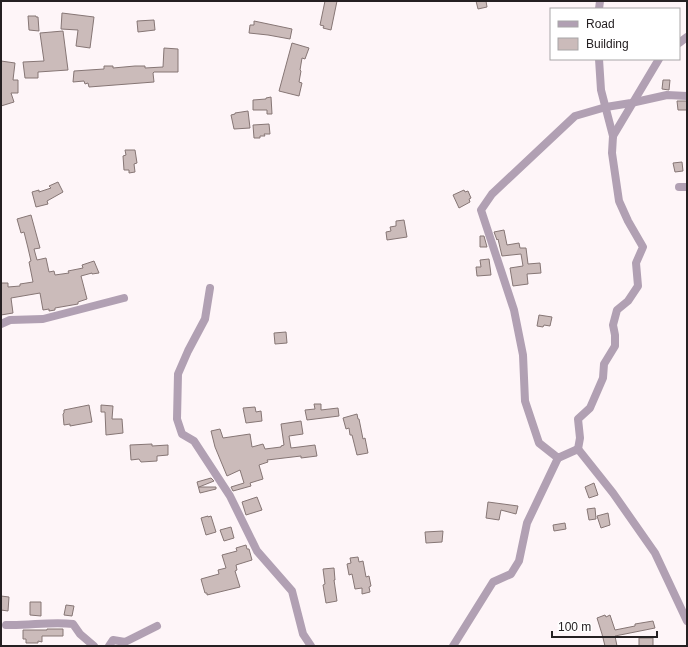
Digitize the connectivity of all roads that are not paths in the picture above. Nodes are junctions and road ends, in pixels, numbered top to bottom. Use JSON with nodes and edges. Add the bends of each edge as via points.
{"nodes":[{"id":1,"x":599,"y":60,"type":"edge"},
{"id":2,"x":659,"y":60,"type":"edge"},
{"id":3,"x":687,"y":96,"type":"edge"},
{"id":4,"x":631,"y":103,"type":"junction"},
{"id":5,"x":606,"y":107,"type":"junction"},
{"id":6,"x":613,"y":136,"type":"junction"},
{"id":7,"x":210,"y":288,"type":"dead end"},
{"id":8,"x":124,"y":298,"type":"dead end"},
{"id":9,"x":1,"y":324,"type":"edge"},
{"id":10,"x":578,"y":449,"type":"junction"},
{"id":11,"x":558,"y":458,"type":"junction"},
{"id":12,"x":687,"y":620,"type":"edge"},
{"id":13,"x":6,"y":625,"type":"dead end"},
{"id":14,"x":157,"y":626,"type":"dead end"},
{"id":15,"x":94,"y":646,"type":"edge"},
{"id":16,"x":109,"y":646,"type":"edge"},
{"id":17,"x":311,"y":646,"type":"edge"},
{"id":18,"x":453,"y":646,"type":"edge"}],
"edges":[{"from":1,"to":5,"type":"street","via":[[601,90]]},
{"from":2,"to":4,"type":"street"},
{"from":3,"to":4,"type":"street","via":[[668,94]]},
{"from":4,"to":5,"type":"street"},
{"from":4,"to":6,"type":"street"},
{"from":5,"to":6,"type":"street"},
{"from":5,"to":11,"type":"street","via":[[575,116],[492,194],[481,210],[514,310],[522,355],[525,401],[538,443]]},
{"from":6,"to":10,"type":"street","via":[[612,154],[620,201],[643,247],[636,263],[638,286],[628,301],[617,310],[613,325],[615,346],[604,364],[603,378],[590,408],[578,419]]},
{"from":7,"to":17,"type":"street","via":[[205,319],[178,374],[177,419],[182,434],[194,441],[230,496],[257,550],[292,591],[303,634]]},
{"from":8,"to":9,"type":"street","via":[[43,319],[10,320]]},
{"from":10,"to":11,"type":"street"},
{"from":10,"to":12,"type":"street","via":[[655,553]]},
{"from":11,"to":18,"type":"street","via":[[527,523],[519,561],[511,574],[492,582]]},
{"from":13,"to":15,"type":"street","via":[[62,622],[73,624]]},
{"from":14,"to":16,"type":"street","via":[[125,642],[113,640]]}]}
